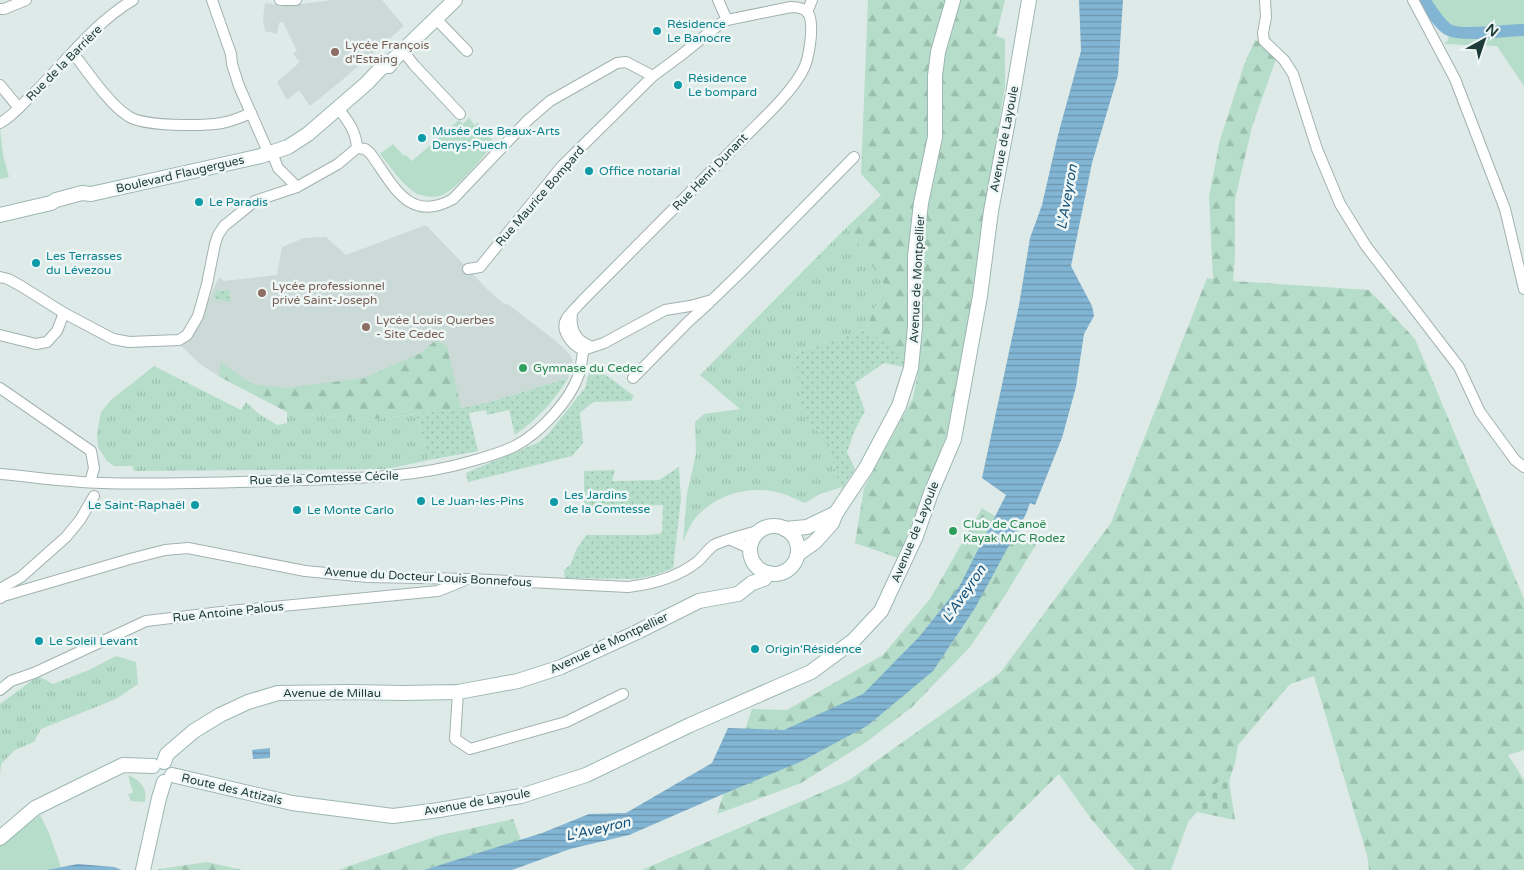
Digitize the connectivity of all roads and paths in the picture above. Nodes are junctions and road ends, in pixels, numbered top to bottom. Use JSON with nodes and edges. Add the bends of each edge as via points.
{"nodes":[{"id":1,"x":26,"y":0,"type":"edge"},
{"id":2,"x":212,"y":0,"type":"edge"},
{"id":3,"x":280,"y":0,"type":"edge"},
{"id":4,"x":296,"y":0,"type":"edge"},
{"id":5,"x":718,"y":0,"type":"edge"},
{"id":6,"x":812,"y":0,"type":"edge"},
{"id":7,"x":953,"y":0,"type":"edge"},
{"id":8,"x":1029,"y":0,"type":"edge"},
{"id":9,"x":1265,"y":0,"type":"edge"},
{"id":10,"x":1412,"y":0,"type":"edge"},
{"id":11,"x":131,"y":2,"type":"edge"},
{"id":12,"x":447,"y":3,"type":"edge"},
{"id":13,"x":0,"y":9,"type":"edge"},
{"id":14,"x":807,"y":12,"type":"junction"},
{"id":15,"x":436,"y":19,"type":"junction"},
{"id":16,"x":727,"y":20,"type":"junction"},
{"id":17,"x":467,"y":52,"type":"dead end"},
{"id":18,"x":73,"y":53,"type":"junction"},
{"id":19,"x":398,"y":55,"type":"junction"},
{"id":20,"x":653,"y":76,"type":"junction"},
{"id":21,"x":0,"y":85,"type":"edge"},
{"id":22,"x":19,"y":108,"type":"junction"},
{"id":23,"x":338,"y":108,"type":"junction"},
{"id":24,"x":249,"y":109,"type":"junction"},
{"id":25,"x":460,"y":114,"type":"dead end"},
{"id":26,"x":0,"y":123,"type":"edge"},
{"id":27,"x":357,"y":148,"type":"junction"},
{"id":28,"x":270,"y":153,"type":"junction"},
{"id":29,"x":854,"y":158,"type":"dead end"},
{"id":30,"x":297,"y":186,"type":"junction"},
{"id":31,"x":0,"y":214,"type":"edge"},
{"id":32,"x":468,"y":269,"type":"dead end"},
{"id":33,"x":0,"y":277,"type":"edge"},
{"id":34,"x":1524,"y":289,"type":"edge"},
{"id":35,"x":712,"y":300,"type":"junction"},
{"id":36,"x":64,"y":313,"type":"junction"},
{"id":37,"x":0,"y":335,"type":"edge"},
{"id":38,"x":586,"y":347,"type":"junction"},
{"id":39,"x":633,"y":378,"type":"dead end"},
{"id":40,"x":0,"y":388,"type":"edge"},
{"id":41,"x":1524,"y":466,"type":"edge"},
{"id":42,"x":0,"y":474,"type":"edge"},
{"id":43,"x":90,"y":482,"type":"junction"},
{"id":44,"x":94,"y":496,"type":"dead end"},
{"id":45,"x":836,"y":513,"type":"junction"},
{"id":46,"x":785,"y":529,"type":"junction"},
{"id":47,"x":763,"y":530,"type":"junction"},
{"id":48,"x":731,"y":540,"type":"junction"},
{"id":49,"x":751,"y":554,"type":"junction"},
{"id":50,"x":798,"y":554,"type":"junction"},
{"id":51,"x":769,"y":574,"type":"junction"},
{"id":52,"x":469,"y":579,"type":"junction"},
{"id":53,"x":752,"y":583,"type":"junction"},
{"id":54,"x":0,"y":598,"type":"edge"},
{"id":55,"x":0,"y":690,"type":"edge"},
{"id":56,"x":458,"y":692,"type":"junction"},
{"id":57,"x":402,"y":693,"type":"joint"},
{"id":58,"x":622,"y":694,"type":"dead end"},
{"id":59,"x":162,"y":772,"type":"junction"},
{"id":60,"x":292,"y":803,"type":"joint"},
{"id":61,"x":0,"y":838,"type":"edge"},
{"id":62,"x":143,"y":870,"type":"edge"}],
"edges":[{"from":1,"to":13,"type":"street"},
{"from":2,"to":24,"type":"street"},
{"from":3,"to":4,"type":"street"},
{"from":5,"to":16,"type":"street"},
{"from":6,"to":14,"type":"street","name":"Rue Henri Dunant"},
{"from":7,"to":45,"type":"street","name":"Avenue de Montpellier","via":[[938,52],[935,137],[921,203],[912,368],[899,406],[866,468]]},
{"from":8,"to":60,"type":"street","name":"Avenue de Layoule","via":[[954,439],[930,493],[916,536],[881,611],[853,641],[811,672],[586,775],[521,796],[394,816]]},
{"from":9,"to":41,"type":"street","via":[[1264,41],[1293,74],[1317,149],[1340,204],[1366,246],[1459,367],[1480,412],[1515,460]]},
{"from":10,"to":34,"type":"street","via":[[1455,79],[1505,209]]},
{"from":11,"to":18,"type":"street","name":"Rue de la Barrière","via":[[110,16]]},
{"from":12,"to":15,"type":"street","name":"Boulevard Flaugergues"},
{"from":14,"to":16,"type":"street","via":[[790,7]]},
{"from":14,"to":38,"type":"street","name":"Rue Henri Dunant","via":[[810,46],[803,72],[790,89],[572,313],[572,329]]},
{"from":15,"to":17,"type":"street"},
{"from":15,"to":19,"type":"street","name":"Boulevard Flaugergues"},
{"from":16,"to":20,"type":"street","name":"Rue Maurice Bompard"},
{"from":18,"to":22,"type":"street","name":"Rue de la Barrière"},
{"from":18,"to":24,"type":"street","via":[[117,108],[130,118],[199,126],[240,118]]},
{"from":19,"to":23,"type":"street","name":"Boulevard Flaugergues"},
{"from":19,"to":25,"type":"street","via":[[414,65]]},
{"from":20,"to":27,"type":"street","via":[[626,62],[617,63],[563,93],[528,120],[453,199],[441,205],[426,208],[414,205],[398,192],[370,153]]},
{"from":20,"to":32,"type":"street","name":"Rue Maurice Bompard","via":[[562,166],[480,267]]},
{"from":21,"to":22,"type":"street"},
{"from":22,"to":26,"type":"street","name":"Rue de la Barrière"},
{"from":23,"to":27,"type":"street","via":[[352,126]]},
{"from":23,"to":28,"type":"street","name":"Boulevard Flaugergues","via":[[308,134],[288,147]]},
{"from":24,"to":28,"type":"street"},
{"from":27,"to":30,"type":"street","via":[[338,164]]},
{"from":28,"to":30,"type":"street","via":[[278,168]]},
{"from":28,"to":31,"type":"street","name":"Boulevard Flaugergues"},
{"from":29,"to":35,"type":"street"},
{"from":30,"to":36,"type":"street","via":[[255,201],[224,226],[215,244],[198,316],[187,335],[179,340],[129,342],[113,339]]},
{"from":33,"to":36,"type":"street"},
{"from":35,"to":38,"type":"street","via":[[665,310],[604,343]]},
{"from":35,"to":39,"type":"street"},
{"from":36,"to":37,"type":"street","via":[[47,342],[36,344]]},
{"from":38,"to":43,"type":"street","name":"Rue de la Comtesse Cécile","via":[[575,385],[546,422],[515,446],[452,467],[369,478]]},
{"from":40,"to":43,"type":"street","via":[[91,451],[94,468]]},
{"from":42,"to":43,"type":"street","name":"Rue de la Comtesse Cécile"},
{"from":44,"to":54,"type":"street","via":[[66,537],[21,577],[0,589]]},
{"from":45,"to":46,"type":"street","via":[[807,527]]},
{"from":45,"to":50,"type":"street","name":"Avenue de Montpellier","via":[[832,523],[815,542]]},
{"from":46,"to":47,"type":"street","via":[[770,527]]},
{"from":46,"to":50,"type":"street","via":[[796,540]]},
{"from":47,"to":48,"type":"street","name":"Avenue du Docteur Louis Bonnefous"},
{"from":47,"to":49,"type":"street","via":[[752,542]]},
{"from":48,"to":49,"type":"street"},
{"from":48,"to":52,"type":"street","name":"Avenue du Docteur Louis Bonnefous","via":[[712,546],[698,562],[650,585],[628,587]]},
{"from":49,"to":51,"type":"street","via":[[756,565]]},
{"from":49,"to":53,"type":"street"},
{"from":50,"to":51,"type":"street","via":[[791,568]]},
{"from":51,"to":53,"type":"street","name":"Avenue de Montpellier","via":[[764,580]]},
{"from":52,"to":54,"type":"street","name":"Avenue du Docteur Louis Bonnefous","via":[[368,577],[305,571],[188,548],[130,559]]},
{"from":52,"to":55,"type":"street","name":"Rue Antoine Palous","via":[[438,591],[146,621],[34,673],[11,680]]},
{"from":53,"to":56,"type":"street","name":"Avenue de Montpellier","via":[[738,594],[699,601],[561,667]]},
{"from":56,"to":57,"type":"street","name":"Avenue de Montpellier"},
{"from":56,"to":58,"type":"street","via":[[455,739],[470,750],[566,722]]},
{"from":57,"to":59,"type":"street","name":"Avenue de Millau","via":[[278,694],[248,702],[194,731]]},
{"from":59,"to":60,"type":"street","name":"Route des Attizals"},
{"from":59,"to":61,"type":"street","name":"Route des Attizals","via":[[123,765],[35,808]]},
{"from":59,"to":62,"type":"street","name":"Avenue de Millau"}]}
